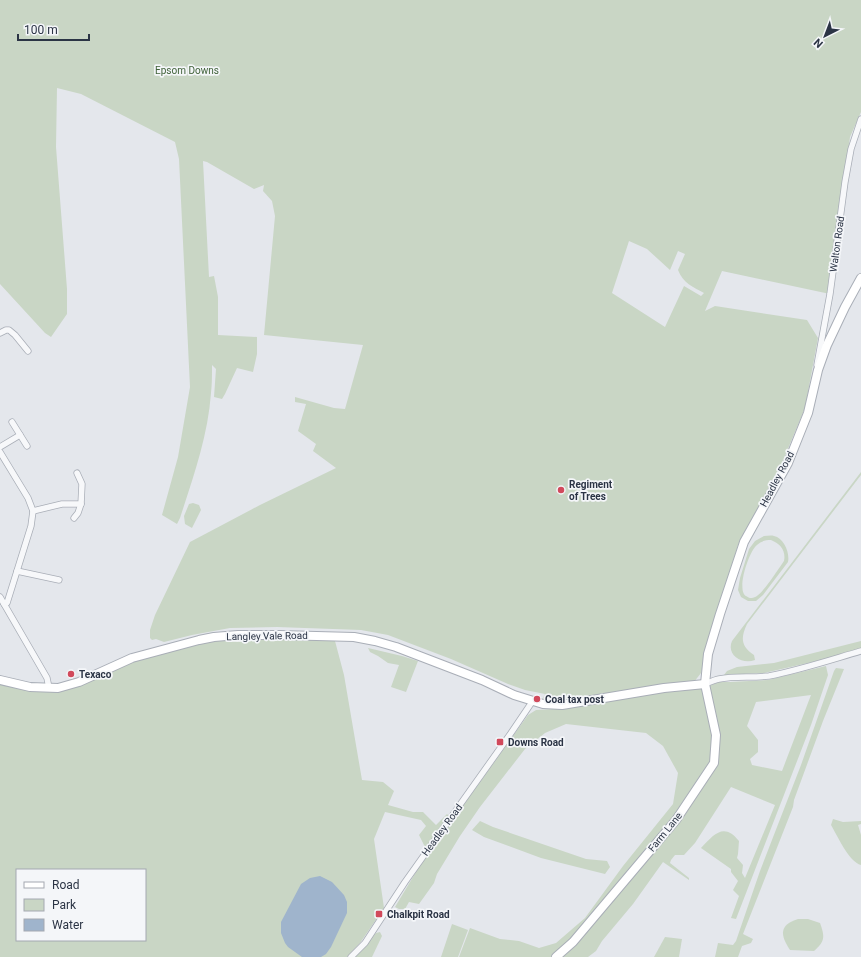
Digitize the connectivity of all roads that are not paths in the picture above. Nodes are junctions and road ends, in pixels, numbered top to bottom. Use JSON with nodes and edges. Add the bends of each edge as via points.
{"nodes":[{"id":1,"x":861,"y":119,"type":"edge"},
{"id":2,"x":861,"y":278,"type":"edge"},
{"id":3,"x":0,"y":333,"type":"edge"},
{"id":4,"x":28,"y":351,"type":"dead end"},
{"id":5,"x":818,"y":370,"type":"junction"},
{"id":6,"x":12,"y":422,"type":"dead end"},
{"id":7,"x":20,"y":435,"type":"junction"},
{"id":8,"x":27,"y":446,"type":"dead end"},
{"id":9,"x":0,"y":447,"type":"edge"},
{"id":10,"x":0,"y":452,"type":"edge"},
{"id":11,"x":77,"y":473,"type":"dead end"},
{"id":12,"x":81,"y":504,"type":"junction"},
{"id":13,"x":33,"y":511,"type":"junction"},
{"id":14,"x":74,"y":518,"type":"dead end"},
{"id":15,"x":17,"y":571,"type":"junction"},
{"id":16,"x":59,"y":580,"type":"dead end"},
{"id":17,"x":0,"y":597,"type":"edge"},
{"id":18,"x":4,"y":604,"type":"junction"},
{"id":19,"x":861,"y":651,"type":"edge"},
{"id":20,"x":0,"y":680,"type":"edge"},
{"id":21,"x":705,"y":684,"type":"junction"},
{"id":22,"x":49,"y":688,"type":"junction"},
{"id":23,"x":532,"y":702,"type":"junction"},
{"id":24,"x":351,"y":957,"type":"edge"},
{"id":25,"x":556,"y":957,"type":"edge"}],
"edges":[{"from":1,"to":5,"type":"street","name":"Walton Road","via":[[845,182]]},
{"from":2,"to":5,"type":"street","name":"Headley Road","via":[[837,324]]},
{"from":3,"to":4,"type":"street","via":[[6,330],[12,332]]},
{"from":5,"to":21,"type":"street","name":"Headley Road","via":[[808,413],[788,462],[744,542],[708,654]]},
{"from":6,"to":7,"type":"street"},
{"from":7,"to":8,"type":"street"},
{"from":7,"to":9,"type":"street"},
{"from":10,"to":13,"type":"street"},
{"from":11,"to":12,"type":"street","via":[[82,484]]},
{"from":12,"to":13,"type":"street","via":[[62,504]]},
{"from":12,"to":14,"type":"street"},
{"from":13,"to":15,"type":"street"},
{"from":15,"to":16,"type":"street"},
{"from":15,"to":18,"type":"street","via":[[7,602]]},
{"from":17,"to":18,"type":"street"},
{"from":18,"to":22,"type":"street","via":[[47,678]]},
{"from":19,"to":21,"type":"street","via":[[769,676],[722,679]]},
{"from":20,"to":22,"type":"street","name":"Langley Vale Road","via":[[30,687]]},
{"from":21,"to":23,"type":"street","via":[[562,705]]},
{"from":21,"to":25,"type":"street","name":"Farm Lane","via":[[716,735],[714,763],[676,820],[578,937]]},
{"from":22,"to":23,"type":"street","name":"Langley Vale Road","via":[[64,687],[132,658],[199,640],[238,635],[302,635],[354,637],[386,644],[475,677]]},
{"from":23,"to":24,"type":"street","name":"Headley Road","via":[[365,943]]}]}
